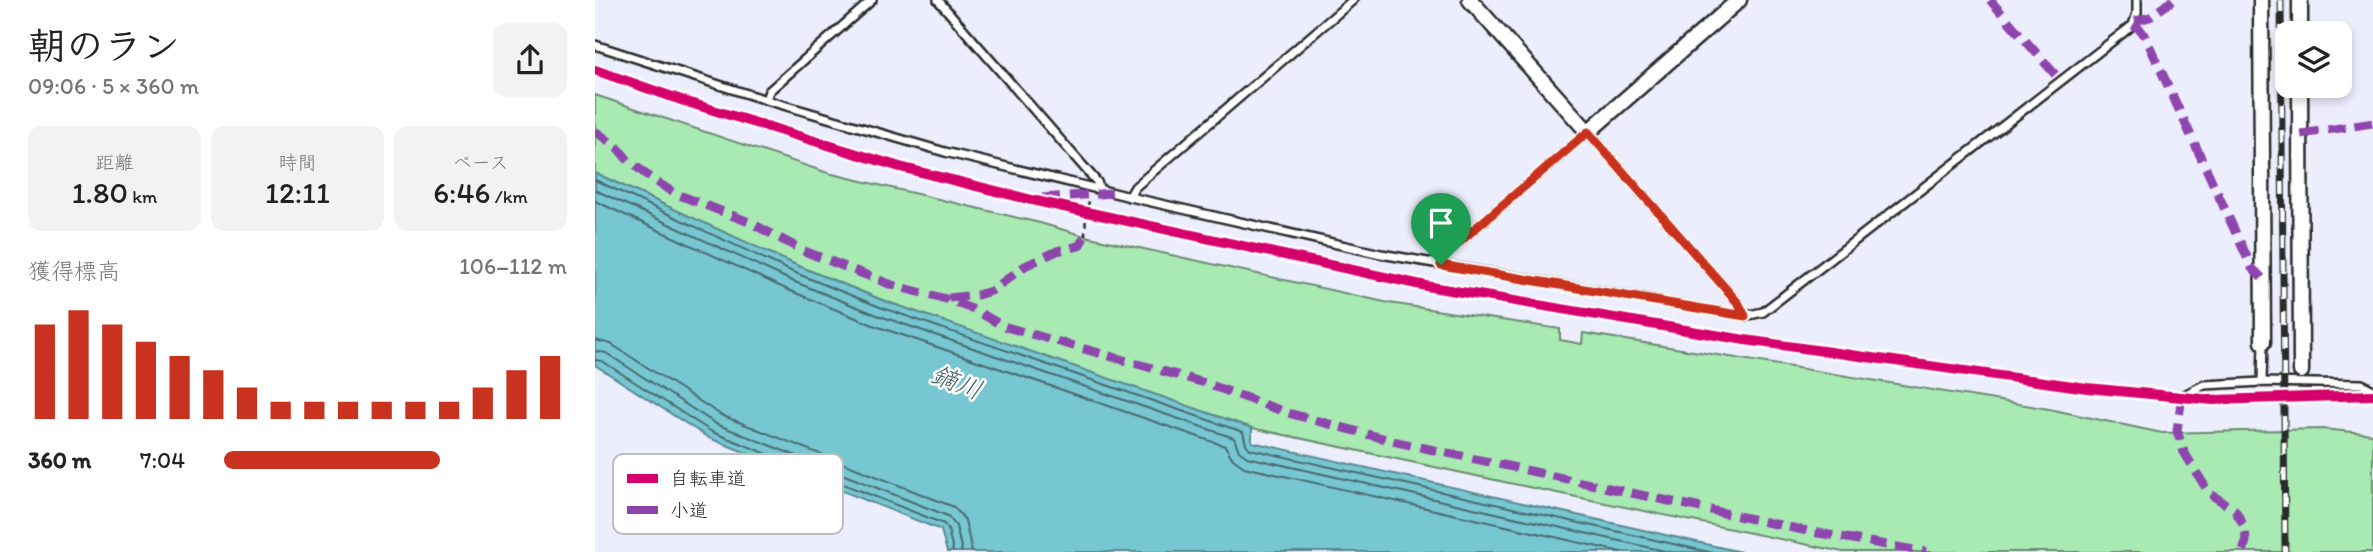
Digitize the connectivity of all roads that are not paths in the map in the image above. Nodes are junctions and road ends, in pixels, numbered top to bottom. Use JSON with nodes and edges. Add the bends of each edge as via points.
{"nodes":[{"id":1,"x":872,"y":0,"type":"edge"},
{"id":2,"x":939,"y":0,"type":"edge"},
{"id":3,"x":1353,"y":0,"type":"edge"},
{"id":4,"x":1470,"y":0,"type":"edge"},
{"id":5,"x":1739,"y":0,"type":"edge"},
{"id":6,"x":2137,"y":0,"type":"edge"},
{"id":7,"x":2261,"y":0,"type":"edge"},
{"id":8,"x":2300,"y":0,"type":"edge"},
{"id":9,"x":2300,"y":21,"type":"edge"},
{"id":10,"x":595,"y":45,"type":"edge"},
{"id":11,"x":2301,"y":98,"type":"edge"},
{"id":12,"x":766,"y":100,"type":"junction"},
{"id":13,"x":1588,"y":132,"type":"junction"},
{"id":14,"x":1100,"y":190,"type":"junction"},
{"id":15,"x":1129,"y":197,"type":"junction"},
{"id":16,"x":1441,"y":265,"type":"junction"},
{"id":17,"x":1745,"y":316,"type":"junction"},
{"id":18,"x":2263,"y":342,"type":"joint"},
{"id":19,"x":2301,"y":371,"type":"dead end"},
{"id":20,"x":2262,"y":382,"type":"junction"},
{"id":21,"x":2373,"y":390,"type":"edge"},
{"id":22,"x":2182,"y":396,"type":"dead end"}],
"edges":[{"from":1,"to":12,"type":"lane","via":[[769,91]]},
{"from":2,"to":14,"type":"lane"},
{"from":3,"to":15,"type":"lane","via":[[1135,187]]},
{"from":4,"to":13,"type":"street"},
{"from":5,"to":13,"type":"street"},
{"from":6,"to":17,"type":"lane","via":[[2133,25],[1762,312]]},
{"from":7,"to":18,"type":"street"},
{"from":8,"to":9,"type":"street"},
{"from":10,"to":12,"type":"lane"},
{"from":11,"to":19,"type":"street"},
{"from":12,"to":14,"type":"lane","via":[[945,152]]},
{"from":13,"to":16,"type":"lane","via":[[1443,256]]},
{"from":13,"to":17,"type":"lane"},
{"from":14,"to":15,"type":"lane"},
{"from":15,"to":16,"type":"lane"},
{"from":16,"to":17,"type":"lane"},
{"from":18,"to":20,"type":"lane"},
{"from":20,"to":21,"type":"lane","via":[[2363,384]]},
{"from":20,"to":22,"type":"lane","via":[[2204,385]]}]}
